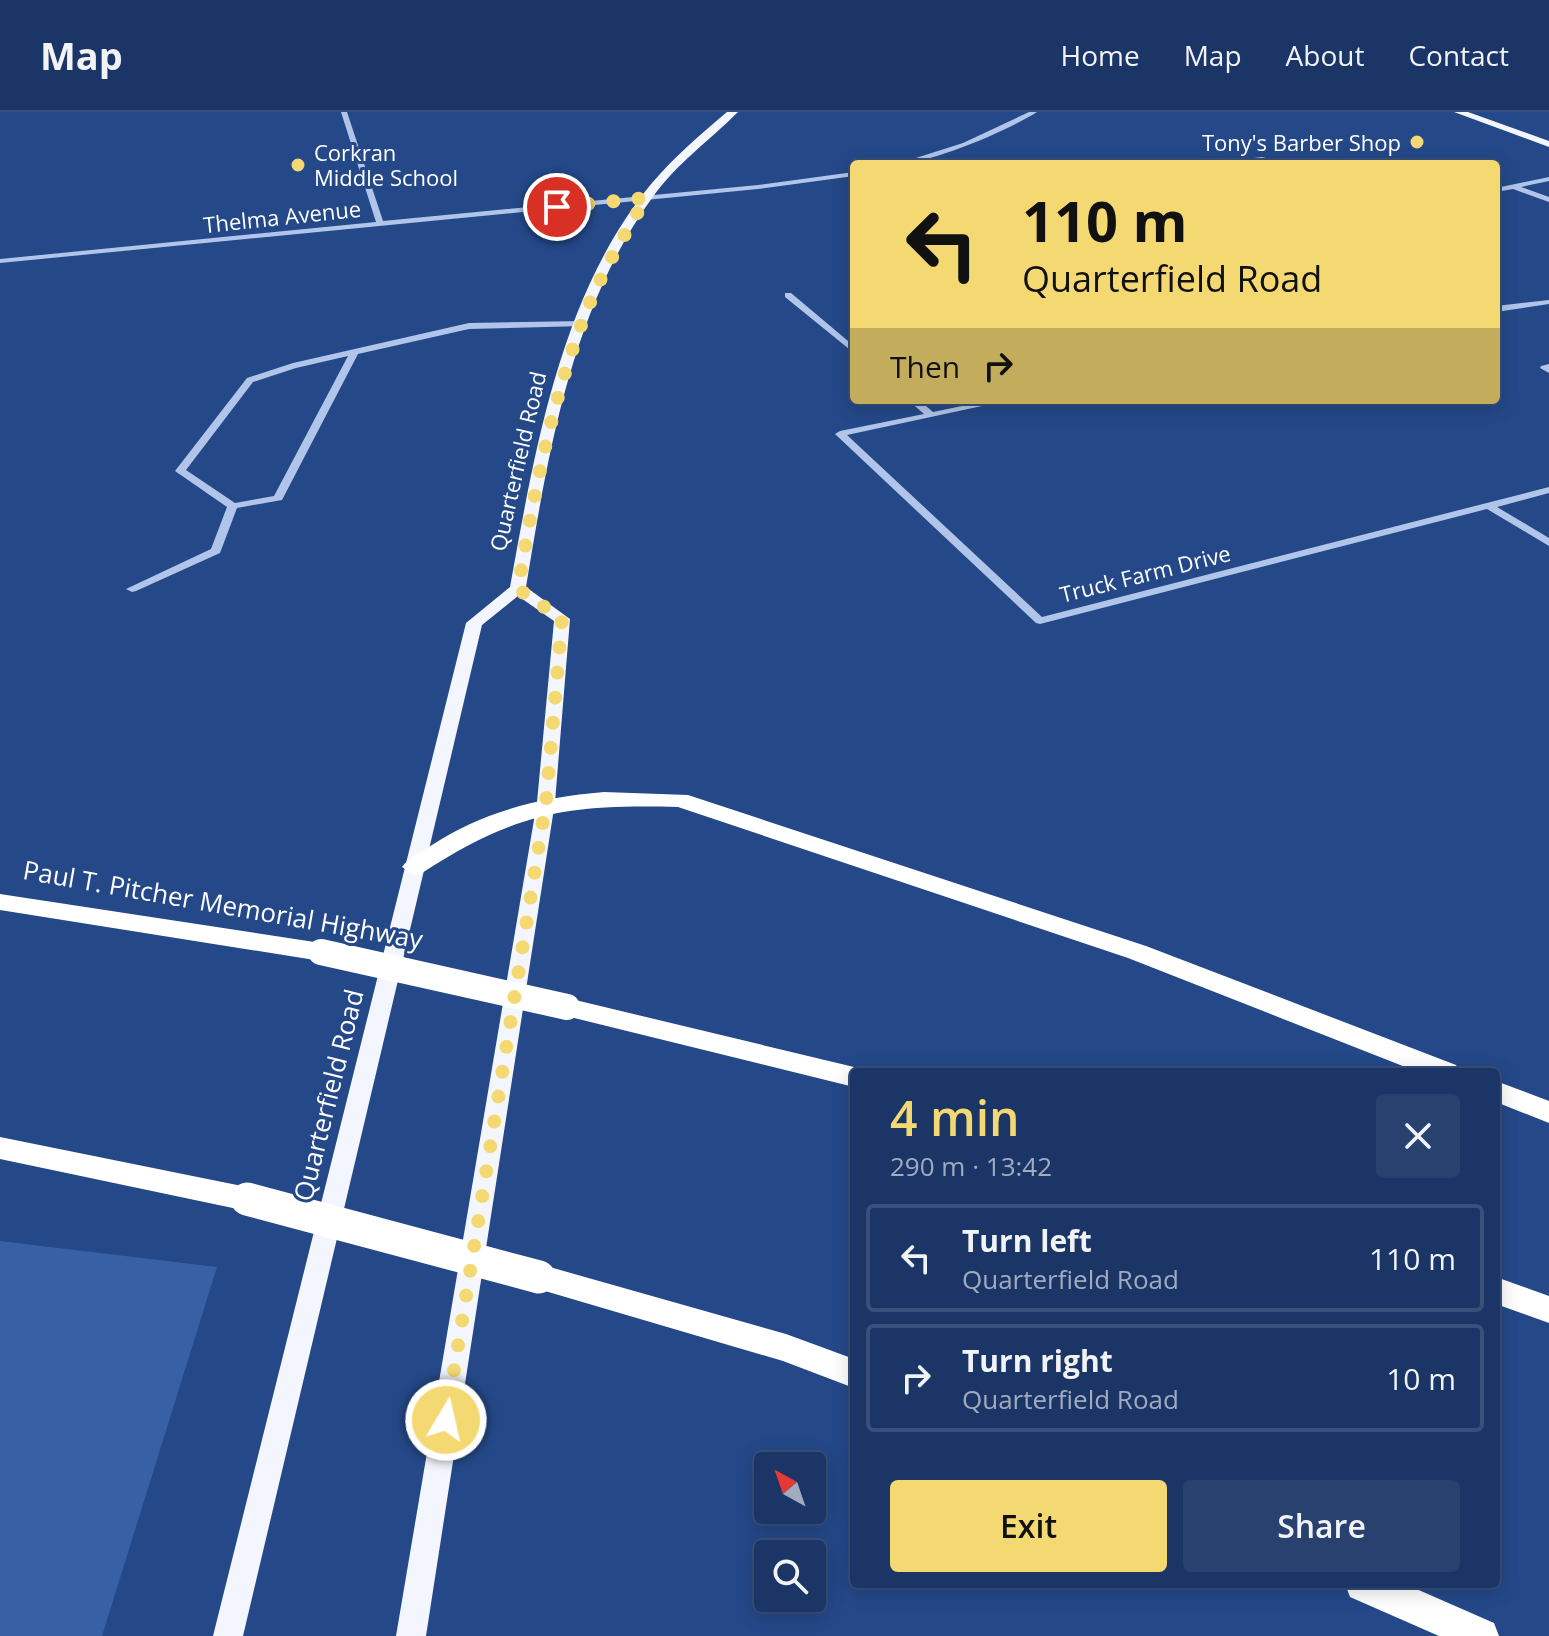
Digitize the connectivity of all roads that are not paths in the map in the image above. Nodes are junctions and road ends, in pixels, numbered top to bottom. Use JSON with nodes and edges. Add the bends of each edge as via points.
{"nodes":[{"id":1,"x":344,"y":112,"type":"edge"},
{"id":2,"x":733,"y":112,"type":"edge"},
{"id":3,"x":1034,"y":112,"type":"edge"},
{"id":4,"x":1459,"y":112,"type":"edge"},
{"id":5,"x":1549,"y":144,"type":"edge"},
{"id":6,"x":927,"y":160,"type":"edge"},
{"id":7,"x":850,"y":174,"type":"edge"},
{"id":8,"x":1549,"y":179,"type":"edge"},
{"id":9,"x":1514,"y":187,"type":"junction"},
{"id":10,"x":1500,"y":189,"type":"edge"},
{"id":11,"x":646,"y":198,"type":"junction"},
{"id":12,"x":1549,"y":200,"type":"edge"},
{"id":13,"x":380,"y":224,"type":"junction"},
{"id":14,"x":0,"y":261,"type":"edge"},
{"id":15,"x":788,"y":295,"type":"dead end"},
{"id":16,"x":1549,"y":302,"type":"edge"},
{"id":17,"x":1500,"y":308,"type":"edge"},
{"id":18,"x":582,"y":324,"type":"junction"},
{"id":19,"x":850,"y":339,"type":"edge"},
{"id":20,"x":842,"y":340,"type":"junction"},
{"id":21,"x":850,"y":347,"type":"edge"},
{"id":22,"x":354,"y":354,"type":"junction"},
{"id":23,"x":918,"y":404,"type":"edge"},
{"id":24,"x":985,"y":404,"type":"edge"},
{"id":25,"x":931,"y":415,"type":"junction"},
{"id":26,"x":1549,"y":490,"type":"edge"},
{"id":27,"x":233,"y":506,"type":"junction"},
{"id":28,"x":1489,"y":506,"type":"junction"},
{"id":29,"x":1549,"y":543,"type":"edge"},
{"id":30,"x":132,"y":589,"type":"dead end"},
{"id":31,"x":518,"y":589,"type":"junction"},
{"id":32,"x":546,"y":802,"type":"junction"},
{"id":33,"x":414,"y":867,"type":"junction"},
{"id":34,"x":0,"y":902,"type":"edge"},
{"id":35,"x":1436,"y":1068,"type":"edge"},
{"id":36,"x":850,"y":1076,"type":"edge"},
{"id":37,"x":1500,"y":1093,"type":"edge"},
{"id":38,"x":1549,"y":1112,"type":"edge"},
{"id":39,"x":0,"y":1148,"type":"edge"},
{"id":40,"x":1500,"y":1292,"type":"edge"},
{"id":41,"x":1549,"y":1310,"type":"edge"},
{"id":42,"x":850,"y":1372,"type":"edge"},
{"id":43,"x":1372,"y":1588,"type":"edge"},
{"id":44,"x":228,"y":1636,"type":"edge"},
{"id":45,"x":411,"y":1636,"type":"edge"},
{"id":46,"x":1481,"y":1636,"type":"edge"}],
"edges":[{"from":1,"to":13,"type":"street"},
{"from":2,"to":11,"type":"main road","name":"Quarterfield Road"},
{"from":3,"to":6,"type":"street"},
{"from":4,"to":5,"type":"main road"},
{"from":7,"to":11,"type":"street","name":"Thelma Avenue"},
{"from":8,"to":9,"type":"street"},
{"from":9,"to":10,"type":"street"},
{"from":9,"to":12,"type":"street"},
{"from":11,"to":13,"type":"street","name":"Thelma Avenue"},
{"from":11,"to":18,"type":"main road","name":"Quarterfield Road"},
{"from":13,"to":14,"type":"street","name":"Thelma Avenue"},
{"from":15,"to":20,"type":"street"},
{"from":16,"to":17,"type":"street"},
{"from":18,"to":22,"type":"street","via":[[469,326]]},
{"from":18,"to":31,"type":"main road","name":"Quarterfield Road","via":[[554,409]]},
{"from":19,"to":20,"type":"street"},
{"from":20,"to":21,"type":"street"},
{"from":22,"to":27,"type":"street","via":[[278,498]]},
{"from":22,"to":27,"type":"street","via":[[250,380],[180,471]]},
{"from":23,"to":25,"type":"street"},
{"from":24,"to":25,"type":"street","name":"Truck Farm Drive"},
{"from":25,"to":28,"type":"street","name":"Truck Farm Drive","via":[[840,434],[1040,621]]},
{"from":26,"to":28,"type":"street","name":"Truck Farm Drive"},
{"from":27,"to":30,"type":"street","via":[[216,551]]},
{"from":28,"to":29,"type":"street"},
{"from":31,"to":32,"type":"main road","name":"Quarterfield Road","via":[[562,619]]},
{"from":31,"to":33,"type":"main road","name":"Quarterfield Road","via":[[474,623]]},
{"from":32,"to":33,"type":"highway","via":[[455,838]]},
{"from":32,"to":35,"type":"highway","via":[[680,800],[1137,952]]},
{"from":32,"to":45,"type":"main road","name":"Quarterfield Road"},
{"from":33,"to":44,"type":"main road","name":"Quarterfield Road"},
{"from":34,"to":36,"type":"highway","name":"Paul T. Pitcher Memorial Highway","bridge":true,"via":[[321,952]]},
{"from":37,"to":38,"type":"highway"},
{"from":39,"to":42,"type":"highway","bridge":true,"via":[[247,1199],[786,1348]]},
{"from":40,"to":41,"type":"highway"},
{"from":43,"to":46,"type":"highway"}]}
